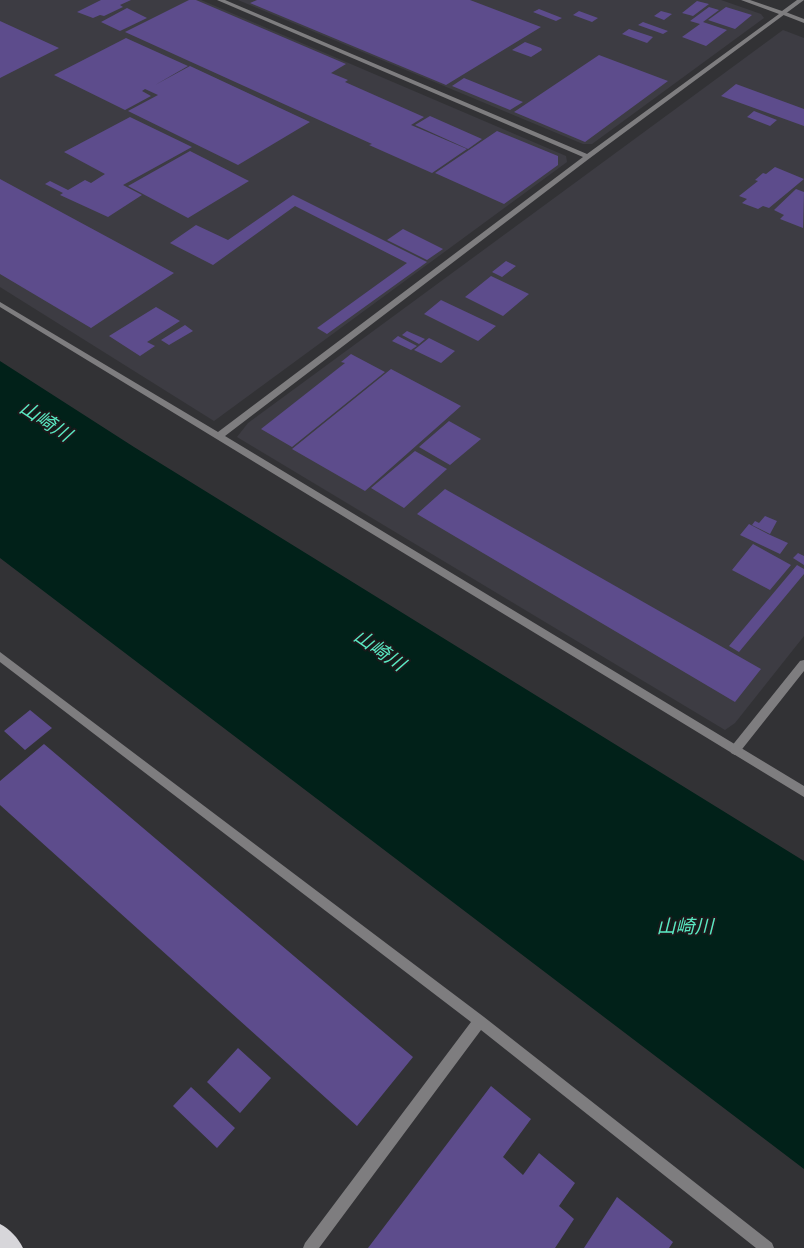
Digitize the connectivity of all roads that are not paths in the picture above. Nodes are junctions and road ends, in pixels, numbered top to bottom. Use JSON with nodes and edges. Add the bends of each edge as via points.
{"nodes":[{"id":1,"x":220,"y":0,"type":"edge"},
{"id":2,"x":744,"y":0,"type":"edge"},
{"id":3,"x":801,"y":0,"type":"edge"},
{"id":4,"x":783,"y":13,"type":"junction"},
{"id":5,"x":804,"y":21,"type":"edge"},
{"id":6,"x":588,"y":157,"type":"junction"},
{"id":7,"x":0,"y":304,"type":"edge"},
{"id":8,"x":218,"y":437,"type":"junction"},
{"id":9,"x":0,"y":656,"type":"edge"},
{"id":10,"x":804,"y":664,"type":"edge"},
{"id":11,"x":735,"y":750,"type":"junction"},
{"id":12,"x":804,"y":792,"type":"edge"},
{"id":13,"x":480,"y":1021,"type":"junction"},
{"id":14,"x":0,"y":1234,"type":"edge"},
{"id":15,"x":13,"y":1248,"type":"edge"},
{"id":16,"x":310,"y":1248,"type":"edge"},
{"id":17,"x":767,"y":1248,"type":"edge"}],
"edges":[{"from":1,"to":6,"type":"street"},
{"from":2,"to":4,"type":"street"},
{"from":3,"to":4,"type":"street"},
{"from":4,"to":5,"type":"street"},
{"from":4,"to":6,"type":"street"},
{"from":6,"to":8,"type":"street"},
{"from":7,"to":8,"type":"street"},
{"from":8,"to":11,"type":"street"},
{"from":9,"to":13,"type":"street"},
{"from":10,"to":11,"type":"street"},
{"from":11,"to":12,"type":"street"},
{"from":13,"to":16,"type":"street"},
{"from":13,"to":17,"type":"street"},
{"from":14,"to":15,"type":"highway"}]}
